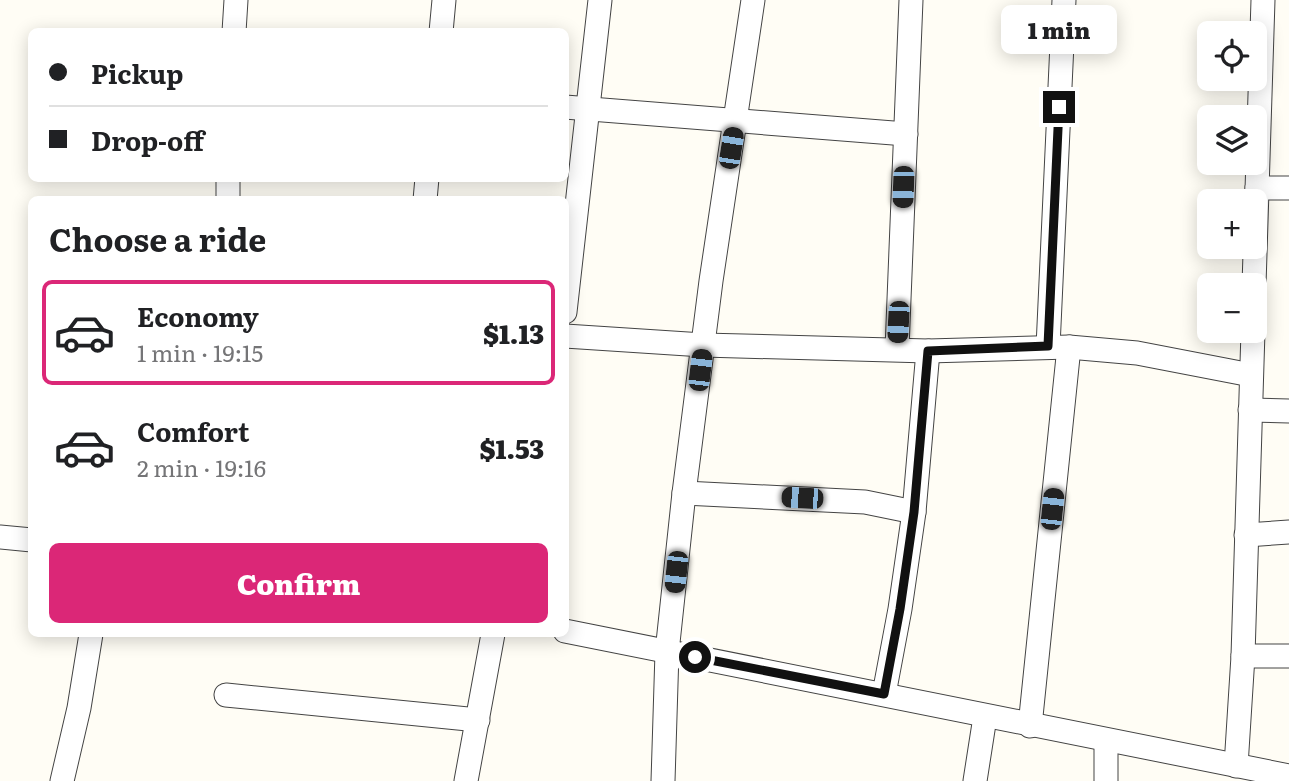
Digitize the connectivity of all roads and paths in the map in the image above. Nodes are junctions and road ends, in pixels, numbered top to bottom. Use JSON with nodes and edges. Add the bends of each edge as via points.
{"nodes":[{"id":1,"x":236,"y":0,"type":"edge"},
{"id":2,"x":444,"y":0,"type":"edge"},
{"id":3,"x":600,"y":0,"type":"edge"},
{"id":4,"x":754,"y":0,"type":"edge"},
{"id":5,"x":911,"y":0,"type":"edge"},
{"id":6,"x":1065,"y":0,"type":"edge"},
{"id":7,"x":1263,"y":0,"type":"edge"},
{"id":8,"x":233,"y":28,"type":"edge"},
{"id":9,"x":441,"y":28,"type":"edge"},
{"id":10,"x":576,"y":107,"type":"edge"},
{"id":11,"x":735,"y":122,"type":"junction"},
{"id":12,"x":906,"y":134,"type":"junction"},
{"id":13,"x":1257,"y":188,"type":"junction"},
{"id":14,"x":1289,"y":188,"type":"edge"},
{"id":15,"x":569,"y":237,"type":"edge"},
{"id":16,"x":1254,"y":273,"type":"edge"},
{"id":17,"x":569,"y":336,"type":"edge"},
{"id":18,"x":1252,"y":343,"type":"edge"},
{"id":19,"x":703,"y":345,"type":"junction"},
{"id":20,"x":1058,"y":347,"type":"junction"},
{"id":21,"x":897,"y":349,"type":"junction"},
{"id":22,"x":928,"y":351,"type":"junction"},
{"id":23,"x":1251,"y":375,"type":"junction"},
{"id":24,"x":1250,"y":410,"type":"junction"},
{"id":25,"x":1289,"y":411,"type":"edge"},
{"id":26,"x":684,"y":492,"type":"junction"},
{"id":27,"x":914,"y":512,"type":"junction"},
{"id":28,"x":1289,"y":532,"type":"edge"},
{"id":29,"x":1246,"y":535,"type":"junction"},
{"id":30,"x":0,"y":537,"type":"edge"},
{"id":31,"x":28,"y":540,"type":"edge"},
{"id":32,"x":569,"y":632,"type":"edge"},
{"id":33,"x":91,"y":637,"type":"edge"},
{"id":34,"x":492,"y":637,"type":"edge"},
{"id":35,"x":667,"y":652,"type":"junction"},
{"id":36,"x":1242,"y":656,"type":"junction"},
{"id":37,"x":1289,"y":656,"type":"edge"},
{"id":38,"x":884,"y":694,"type":"junction"},
{"id":39,"x":226,"y":695,"type":"dead end"},
{"id":40,"x":985,"y":717,"type":"junction"},
{"id":41,"x":478,"y":720,"type":"junction"},
{"id":42,"x":1030,"y":726,"type":"junction"},
{"id":43,"x":1106,"y":741,"type":"junction"},
{"id":44,"x":1236,"y":766,"type":"junction"},
{"id":45,"x":1289,"y":776,"type":"edge"},
{"id":46,"x":62,"y":781,"type":"edge"},
{"id":47,"x":466,"y":781,"type":"edge"},
{"id":48,"x":663,"y":781,"type":"edge"},
{"id":49,"x":975,"y":781,"type":"edge"},
{"id":50,"x":1106,"y":781,"type":"edge"}],
"edges":[{"from":1,"to":8,"type":"street"},
{"from":2,"to":9,"type":"street"},
{"from":3,"to":10,"type":"street"},
{"from":4,"to":11,"type":"street"},
{"from":5,"to":12,"type":"street"},
{"from":6,"to":20,"type":"street"},
{"from":7,"to":13,"type":"street"},
{"from":10,"to":11,"type":"street"},
{"from":10,"to":15,"type":"street"},
{"from":11,"to":12,"type":"street"},
{"from":11,"to":19,"type":"street"},
{"from":12,"to":21,"type":"street"},
{"from":13,"to":14,"type":"street"},
{"from":13,"to":16,"type":"street"},
{"from":17,"to":19,"type":"street"},
{"from":18,"to":23,"type":"street"},
{"from":19,"to":21,"type":"street"},
{"from":19,"to":26,"type":"street"},
{"from":20,"to":22,"type":"street"},
{"from":20,"to":23,"type":"street","via":[[1137,353]]},
{"from":20,"to":42,"type":"street"},
{"from":21,"to":22,"type":"street"},
{"from":22,"to":27,"type":"street"},
{"from":23,"to":24,"type":"street"},
{"from":24,"to":25,"type":"street"},
{"from":24,"to":29,"type":"street"},
{"from":26,"to":27,"type":"street","via":[[866,502]]},
{"from":26,"to":35,"type":"street"},
{"from":27,"to":38,"type":"street"},
{"from":28,"to":29,"type":"street"},
{"from":29,"to":36,"type":"street"},
{"from":30,"to":31,"type":"street"},
{"from":32,"to":35,"type":"street"},
{"from":33,"to":46,"type":"street"},
{"from":34,"to":41,"type":"street"},
{"from":35,"to":38,"type":"street"},
{"from":35,"to":48,"type":"street"},
{"from":36,"to":37,"type":"street"},
{"from":36,"to":44,"type":"street"},
{"from":38,"to":40,"type":"street"},
{"from":39,"to":41,"type":"street"},
{"from":40,"to":42,"type":"street"},
{"from":40,"to":49,"type":"street"},
{"from":41,"to":47,"type":"street"},
{"from":42,"to":43,"type":"street"},
{"from":43,"to":44,"type":"street"},
{"from":43,"to":50,"type":"street"},
{"from":44,"to":45,"type":"street"}]}
